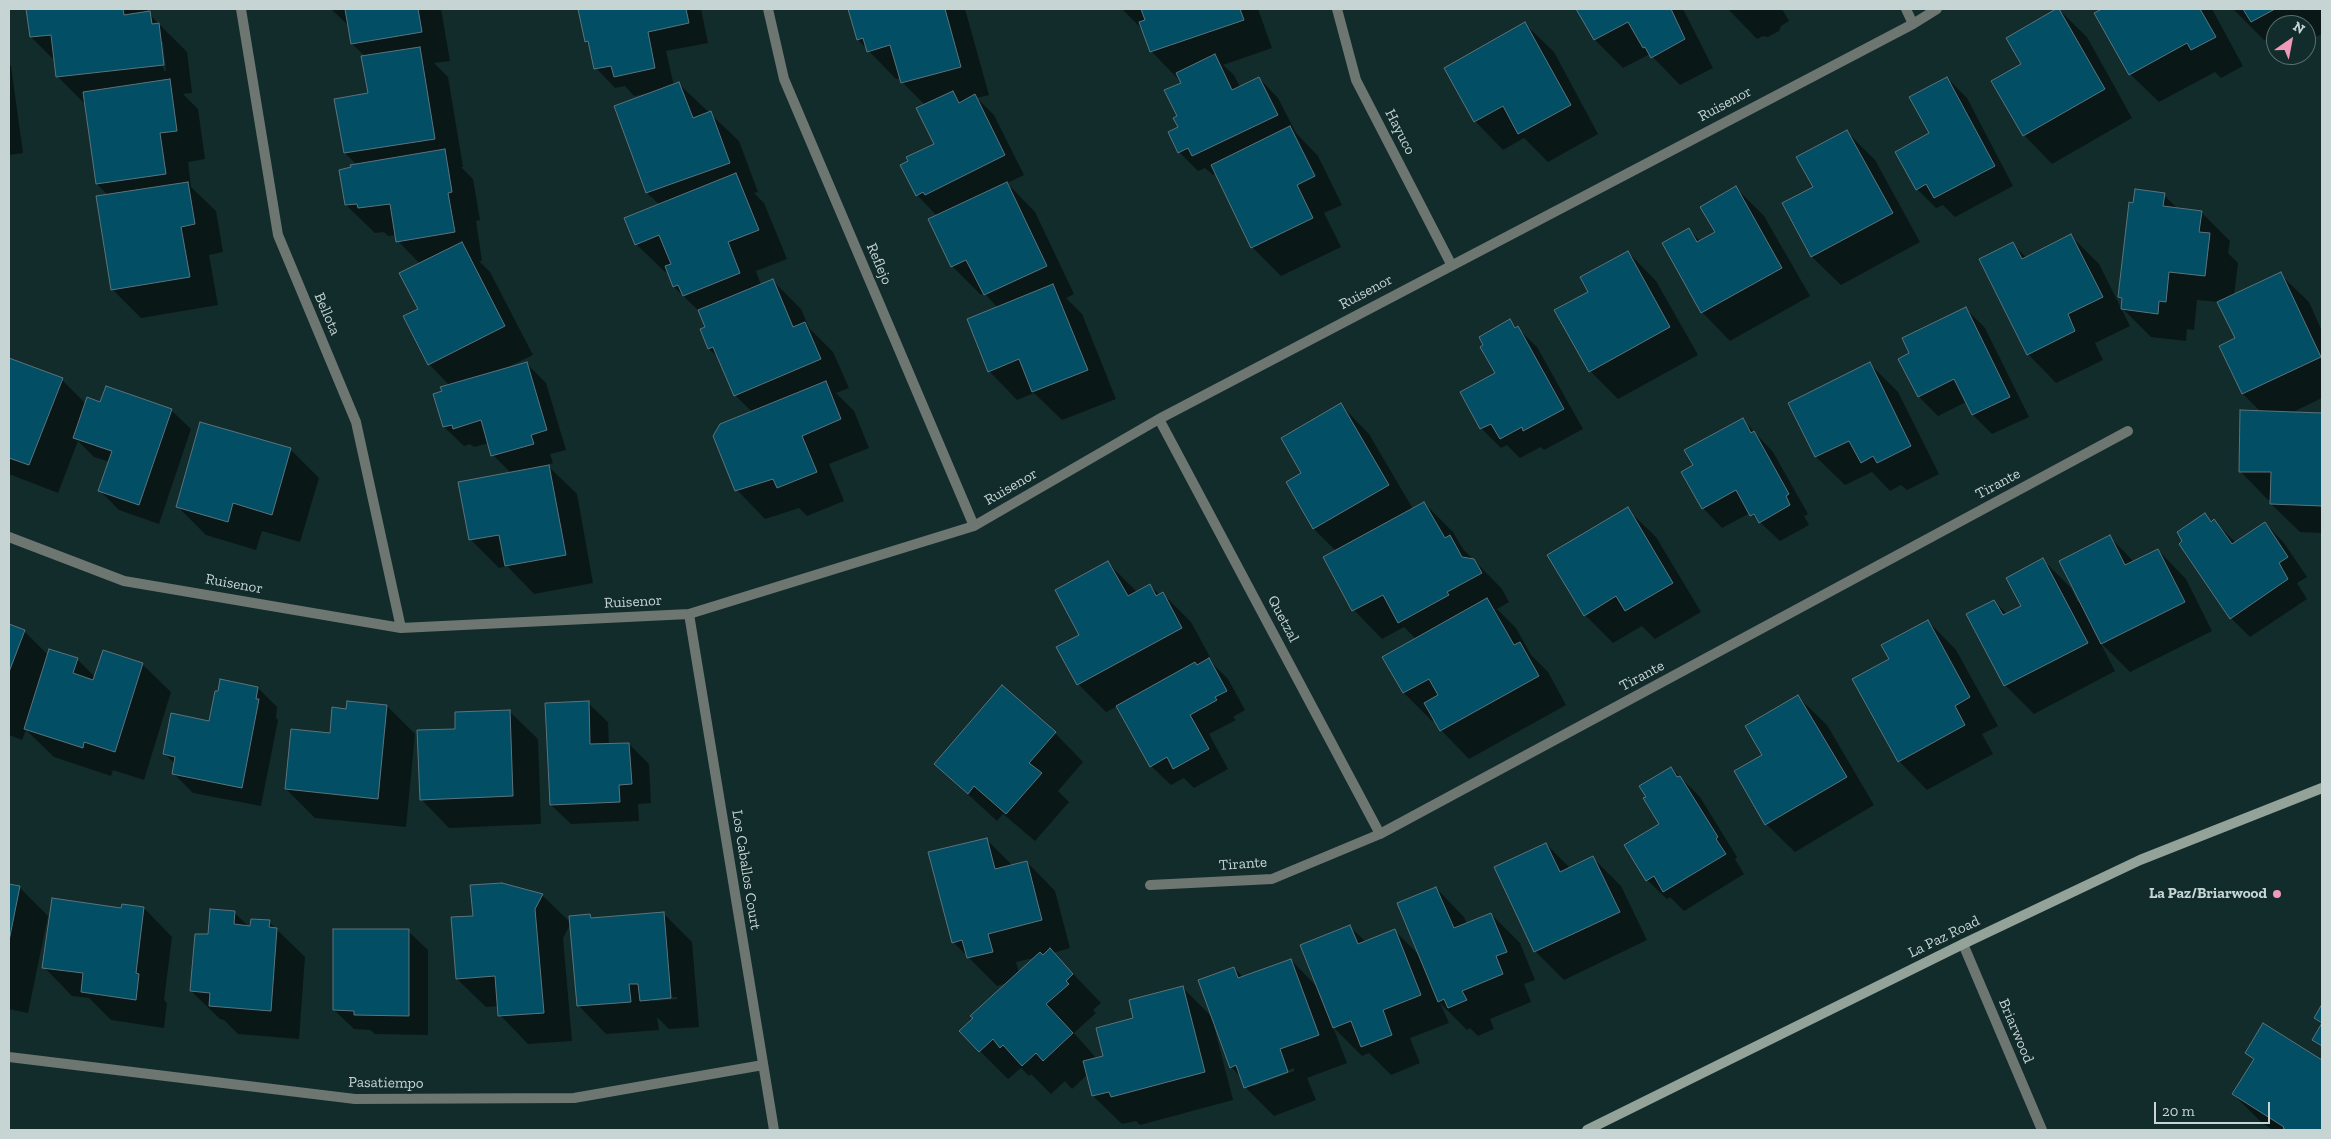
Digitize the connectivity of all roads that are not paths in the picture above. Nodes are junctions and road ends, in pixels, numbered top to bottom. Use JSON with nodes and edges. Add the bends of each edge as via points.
{"nodes":[{"id":1,"x":241,"y":9,"type":"edge"},
{"id":2,"x":768,"y":9,"type":"edge"},
{"id":3,"x":1337,"y":9,"type":"edge"},
{"id":4,"x":1906,"y":9,"type":"edge"},
{"id":5,"x":1937,"y":9,"type":"edge"},
{"id":6,"x":1913,"y":24,"type":"junction"},
{"id":7,"x":1451,"y":264,"type":"junction"},
{"id":8,"x":1159,"y":419,"type":"junction"},
{"id":9,"x":2128,"y":431,"type":"dead end"},
{"id":10,"x":974,"y":526,"type":"junction"},
{"id":11,"x":9,"y":537,"type":"edge"},
{"id":12,"x":689,"y":614,"type":"junction"},
{"id":13,"x":401,"y":628,"type":"junction"},
{"id":14,"x":2322,"y":788,"type":"edge"},
{"id":15,"x":1380,"y":834,"type":"junction"},
{"id":16,"x":1150,"y":885,"type":"dead end"},
{"id":17,"x":1963,"y":944,"type":"junction"},
{"id":18,"x":9,"y":1057,"type":"edge"},
{"id":19,"x":763,"y":1065,"type":"junction"},
{"id":20,"x":774,"y":1130,"type":"edge"},
{"id":21,"x":1587,"y":1130,"type":"edge"},
{"id":22,"x":2042,"y":1130,"type":"edge"}],
"edges":[{"from":1,"to":13,"type":"street","name":"Bellota","via":[[278,235],[356,422]]},
{"from":2,"to":10,"type":"street","name":"Reflejo","via":[[784,79]]},
{"from":3,"to":7,"type":"street","name":"Hayuco","via":[[1356,80]]},
{"from":4,"to":6,"type":"street"},
{"from":5,"to":6,"type":"street","name":"Ruisenor"},
{"from":6,"to":7,"type":"street","name":"Ruisenor"},
{"from":7,"to":8,"type":"street","name":"Ruisenor"},
{"from":8,"to":10,"type":"street","name":"Ruisenor"},
{"from":8,"to":15,"type":"street","name":"Quetzal"},
{"from":9,"to":15,"type":"street","name":"Tirante"},
{"from":10,"to":12,"type":"street","name":"Ruisenor"},
{"from":11,"to":13,"type":"street","name":"Ruisenor","via":[[124,581]]},
{"from":12,"to":13,"type":"street","name":"Ruisenor"},
{"from":12,"to":19,"type":"street","name":"Los Caballos Court"},
{"from":14,"to":17,"type":"main road","name":"La Paz Road","via":[[2140,860]]},
{"from":15,"to":16,"type":"street","name":"Tirante","via":[[1272,879]]},
{"from":17,"to":21,"type":"main road","name":"La Paz Road"},
{"from":17,"to":22,"type":"street","name":"Briarwood"},
{"from":18,"to":19,"type":"street","name":"Pasatiempo","via":[[355,1099],[574,1098]]},
{"from":19,"to":20,"type":"street","name":"Los Caballos Court"}]}
